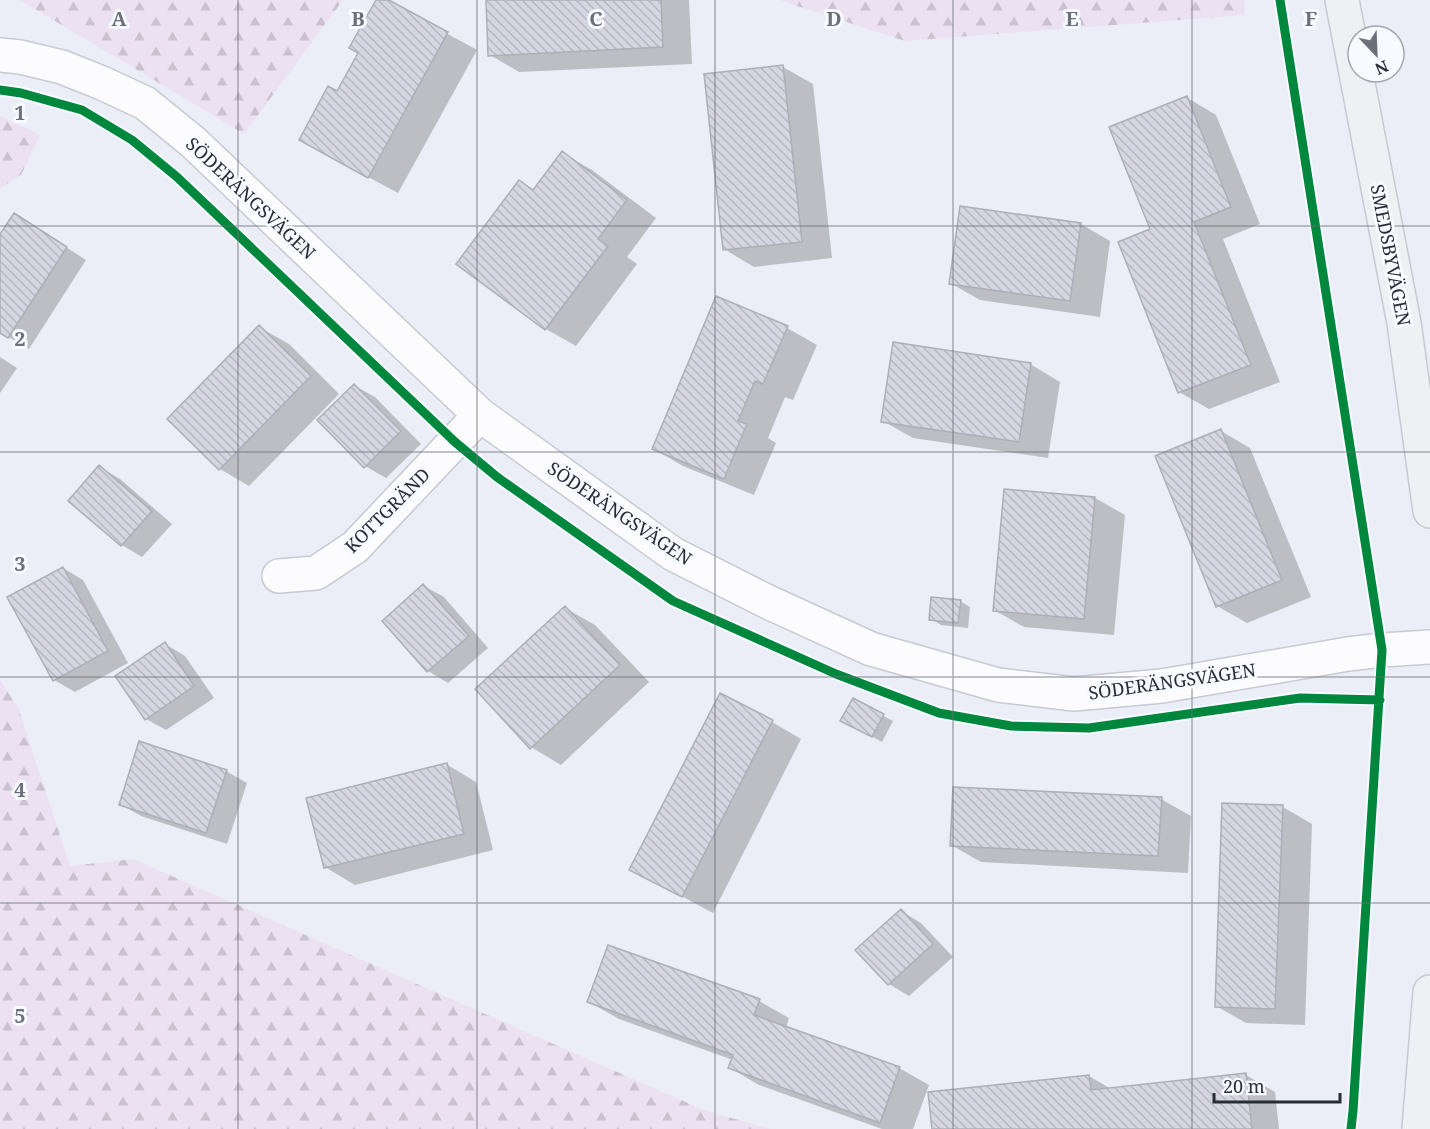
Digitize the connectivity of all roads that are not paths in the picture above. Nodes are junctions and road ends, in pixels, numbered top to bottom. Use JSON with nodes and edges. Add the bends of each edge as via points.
{"nodes":[{"id":1,"x":1342,"y":0,"type":"edge"},
{"id":2,"x":0,"y":55,"type":"edge"},
{"id":3,"x":480,"y":415,"type":"junction"},
{"id":4,"x":1430,"y":512,"type":"edge"},
{"id":5,"x":279,"y":576,"type":"dead end"},
{"id":6,"x":1430,"y":647,"type":"edge"},
{"id":7,"x":1430,"y":992,"type":"edge"},
{"id":8,"x":1419,"y":1129,"type":"edge"}],
"edges":[{"from":1,"to":4,"type":"main road","name":"SMEDSBYVÄGEN","via":[[1404,323]]},
{"from":2,"to":3,"type":"street","name":"SÖDERÄNGSVÄGEN","via":[[62,66],[146,103],[201,150]]},
{"from":3,"to":5,"type":"street","name":"KOTTGRÄND","via":[[355,547],[316,573]]},
{"from":3,"to":6,"type":"street","name":"SÖDERÄNGSVÄGEN","via":[[673,554],[871,649],[998,685],[1074,694],[1162,686],[1348,654]]},
{"from":7,"to":8,"type":"main road"}]}
